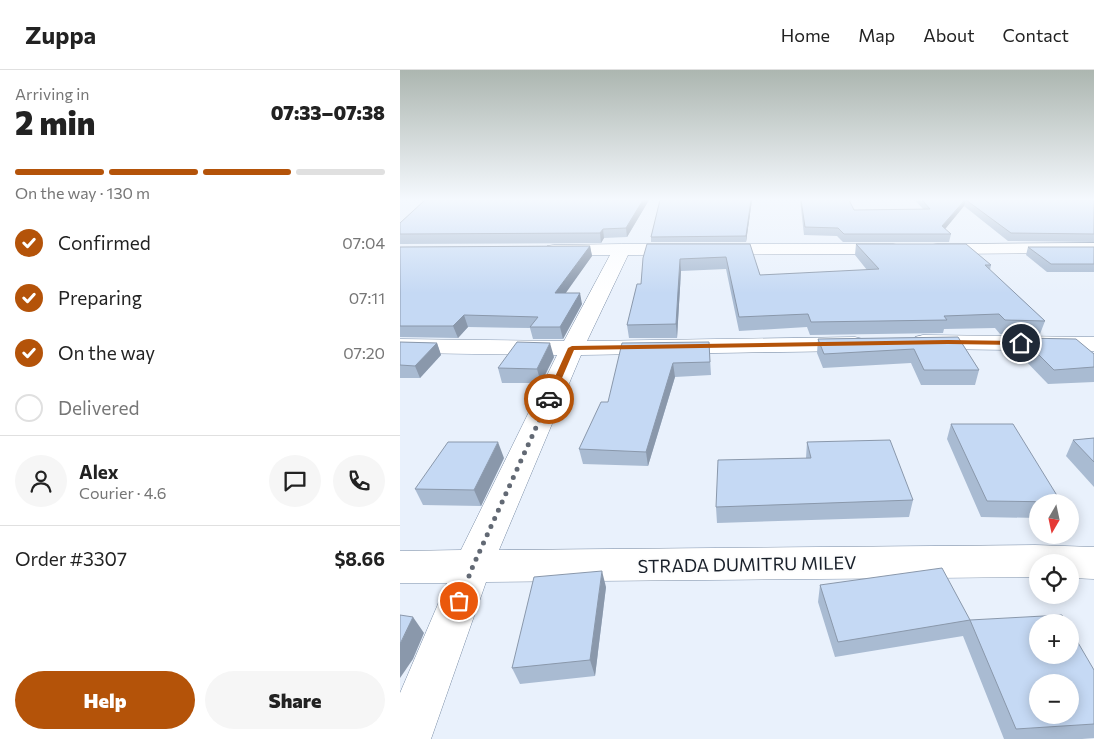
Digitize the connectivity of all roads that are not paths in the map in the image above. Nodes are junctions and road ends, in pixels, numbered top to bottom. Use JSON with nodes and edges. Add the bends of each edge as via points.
{"nodes":[{"id":1,"x":1092,"y":249,"type":"edge"},
{"id":2,"x":535,"y":250,"type":"edge"},
{"id":3,"x":622,"y":250,"type":"junction"},
{"id":4,"x":1094,"y":344,"type":"edge"},
{"id":5,"x":400,"y":346,"type":"edge"},
{"id":6,"x":572,"y":348,"type":"junction"},
{"id":7,"x":1094,"y":563,"type":"edge"},
{"id":8,"x":473,"y":566,"type":"junction"},
{"id":9,"x":400,"y":567,"type":"edge"},
{"id":10,"x":406,"y":739,"type":"edge"}],
"edges":[{"from":1,"to":3,"type":"street"},
{"from":2,"to":3,"type":"street"},
{"from":3,"to":6,"type":"street"},
{"from":4,"to":6,"type":"street","via":[[888,343]]},
{"from":5,"to":6,"type":"street"},
{"from":6,"to":8,"type":"street"},
{"from":7,"to":8,"type":"street","name":"STRADA DUMITRU MILEV"},
{"from":8,"to":9,"type":"street","name":"STRADA DUMITRU MILEV"},
{"from":8,"to":10,"type":"street"}]}
